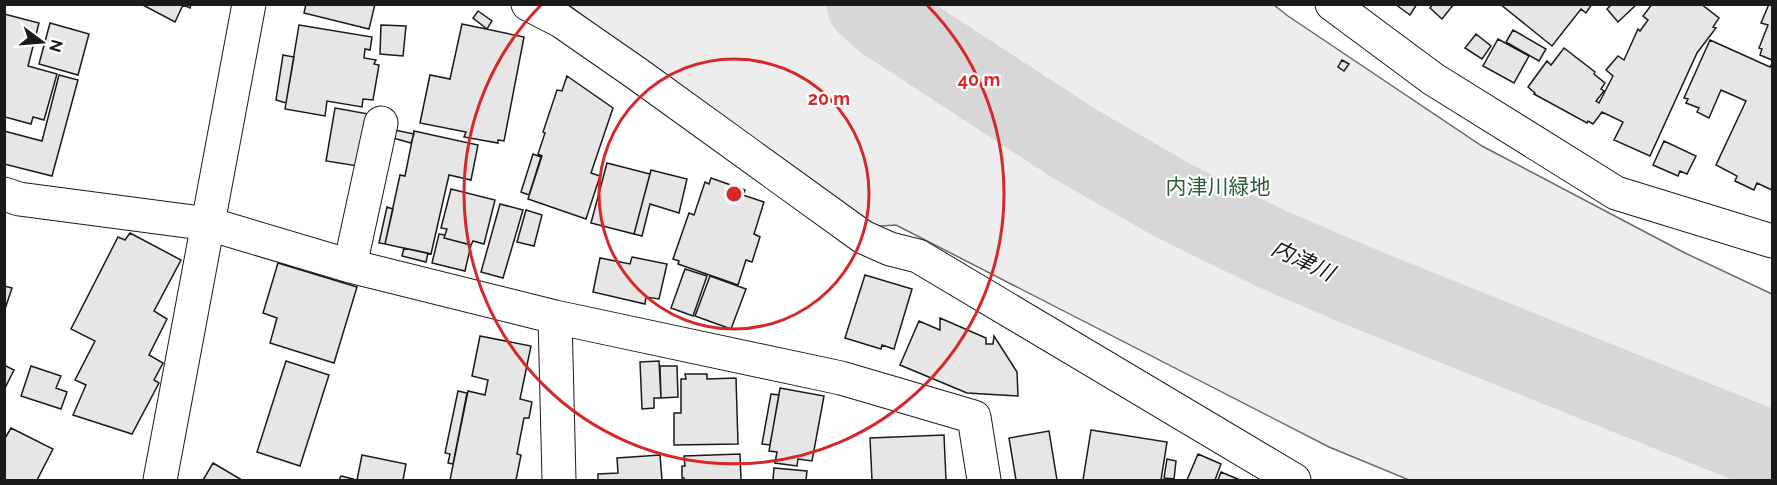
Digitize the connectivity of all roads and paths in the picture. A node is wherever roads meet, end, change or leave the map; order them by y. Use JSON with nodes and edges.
{"nodes":[{"id":1,"x":249,"y":4,"type":"edge"},
{"id":2,"x":528,"y":4,"type":"edge"},
{"id":3,"x":1332,"y":4,"type":"edge"},
{"id":4,"x":381,"y":123,"type":"dead end"},
{"id":5,"x":4,"y":194,"type":"edge"},
{"id":6,"x":1773,"y":221,"type":"edge"},
{"id":7,"x":208,"y":224,"type":"junction"},
{"id":8,"x":1733,"y":229,"type":"junction"},
{"id":9,"x":1773,"y":241,"type":"edge"},
{"id":10,"x":350,"y":266,"type":"junction"},
{"id":11,"x":555,"y":317,"type":"junction"},
{"id":12,"x":160,"y":480,"type":"edge"},
{"id":13,"x":559,"y":480,"type":"edge"},
{"id":14,"x":984,"y":480,"type":"edge"},
{"id":15,"x":1294,"y":480,"type":"edge"}],
"edges":[{"from":1,"to":7,"type":"street"},
{"from":2,"to":15,"type":"street"},
{"from":3,"to":8,"type":"street"},
{"from":4,"to":10,"type":"street"},
{"from":5,"to":7,"type":"street"},
{"from":6,"to":8,"type":"street"},
{"from":7,"to":10,"type":"street"},
{"from":7,"to":12,"type":"street"},
{"from":8,"to":9,"type":"street"},
{"from":10,"to":11,"type":"street"},
{"from":11,"to":13,"type":"street"},
{"from":11,"to":14,"type":"street"}]}
